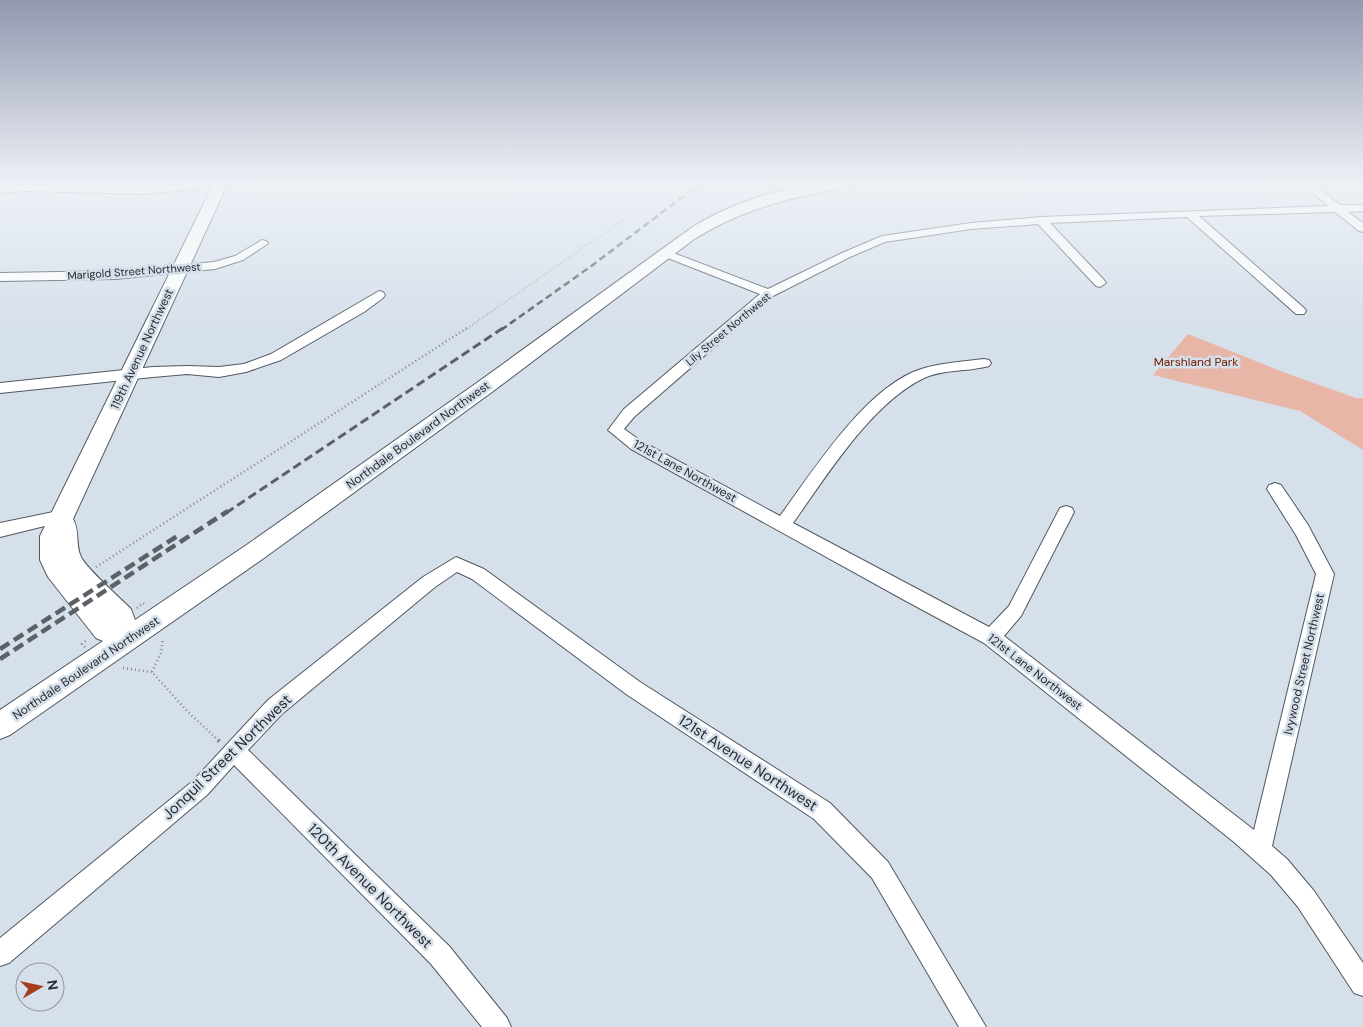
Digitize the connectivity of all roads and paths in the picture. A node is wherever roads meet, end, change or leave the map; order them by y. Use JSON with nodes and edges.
{"nodes":[{"id":1,"x":198,"y":231,"type":"edge"},
{"id":2,"x":608,"y":231,"type":"edge"},
{"id":3,"x":697,"y":231,"type":"edge"},
{"id":4,"x":937,"y":231,"type":"edge"},
{"id":5,"x":1051,"y":231,"type":"edge"},
{"id":6,"x":1209,"y":231,"type":"edge"},
{"id":7,"x":262,"y":243,"type":"dead end"},
{"id":8,"x":664,"y":253,"type":"junction"},
{"id":9,"x":180,"y":269,"type":"junction"},
{"id":10,"x":0,"y":277,"type":"edge"},
{"id":11,"x":1100,"y":283,"type":"dead end"},
{"id":12,"x":769,"y":294,"type":"junction"},
{"id":13,"x":379,"y":295,"type":"dead end"},
{"id":14,"x":1300,"y":311,"type":"dead end"},
{"id":15,"x":984,"y":363,"type":"dead end"},
{"id":16,"x":131,"y":374,"type":"junction"},
{"id":17,"x":0,"y":388,"type":"edge"},
{"id":18,"x":615,"y":430,"type":"joint"},
{"id":19,"x":1275,"y":489,"type":"dead end"},
{"id":20,"x":1066,"y":512,"type":"dead end"},
{"id":21,"x":63,"y":516,"type":"junction"},
{"id":22,"x":782,"y":524,"type":"junction"},
{"id":23,"x":0,"y":530,"type":"edge"},
{"id":24,"x":456,"y":564,"type":"joint"},
{"id":25,"x":82,"y":576,"type":"junction"},
{"id":26,"x":991,"y":637,"type":"junction"},
{"id":27,"x":126,"y":639,"type":"junction"},
{"id":28,"x":163,"y":639,"type":"dead end"},
{"id":29,"x":123,"y":668,"type":"dead end"},
{"id":30,"x":152,"y":672,"type":"junction"},
{"id":31,"x":0,"y":726,"type":"edge"},
{"id":32,"x":234,"y":751,"type":"junction"},
{"id":33,"x":1260,"y":850,"type":"junction"},
{"id":34,"x":0,"y":954,"type":"edge"},
{"id":35,"x":1363,"y":984,"type":"edge"},
{"id":36,"x":498,"y":1027,"type":"edge"},
{"id":37,"x":973,"y":1027,"type":"edge"}],
"edges":[{"from":1,"to":9,"type":"street","name":"119th Avenue Northwest"},
{"from":2,"to":25,"type":"path"},
{"from":3,"to":8,"type":"street","name":"Northdale Boulevard Northwest"},
{"from":4,"to":12,"type":"street","name":"Lily Street Northwest"},
{"from":5,"to":11,"type":"street"},
{"from":6,"to":14,"type":"street"},
{"from":7,"to":9,"type":"street","name":"Marigold Street Northwest"},
{"from":8,"to":12,"type":"street"},
{"from":8,"to":27,"type":"street","name":"Northdale Boulevard Northwest"},
{"from":9,"to":10,"type":"street","name":"Marigold Street Northwest"},
{"from":9,"to":16,"type":"street","name":"119th Avenue Northwest"},
{"from":12,"to":18,"type":"street","name":"Lily Street Northwest"},
{"from":13,"to":16,"type":"street"},
{"from":15,"to":22,"type":"street"},
{"from":16,"to":17,"type":"street"},
{"from":16,"to":21,"type":"street","name":"119th Avenue Northwest"},
{"from":18,"to":22,"type":"street","name":"121st Lane Northwest"},
{"from":19,"to":33,"type":"street","name":"Ivywood Street Northwest"},
{"from":20,"to":26,"type":"street"},
{"from":21,"to":23,"type":"street"},
{"from":21,"to":25,"type":"street"},
{"from":21,"to":27,"type":"street","name":"119th Avenue Northwest"},
{"from":22,"to":26,"type":"street","name":"121st Lane Northwest"},
{"from":24,"to":32,"type":"street","name":"Jonquil Street Northwest"},
{"from":24,"to":37,"type":"street","name":"121st Avenue Northwest"},
{"from":25,"to":27,"type":"street"},
{"from":26,"to":33,"type":"street","name":"121st Lane Northwest"},
{"from":27,"to":31,"type":"street","name":"Northdale Boulevard Northwest"},
{"from":28,"to":30,"type":"path"},
{"from":29,"to":30,"type":"path"},
{"from":30,"to":32,"type":"path"},
{"from":32,"to":34,"type":"street","name":"Jonquil Street Northwest"},
{"from":32,"to":36,"type":"street","name":"120th Avenue Northwest"},
{"from":33,"to":35,"type":"street","name":"121st Lane Northwest"}]}
